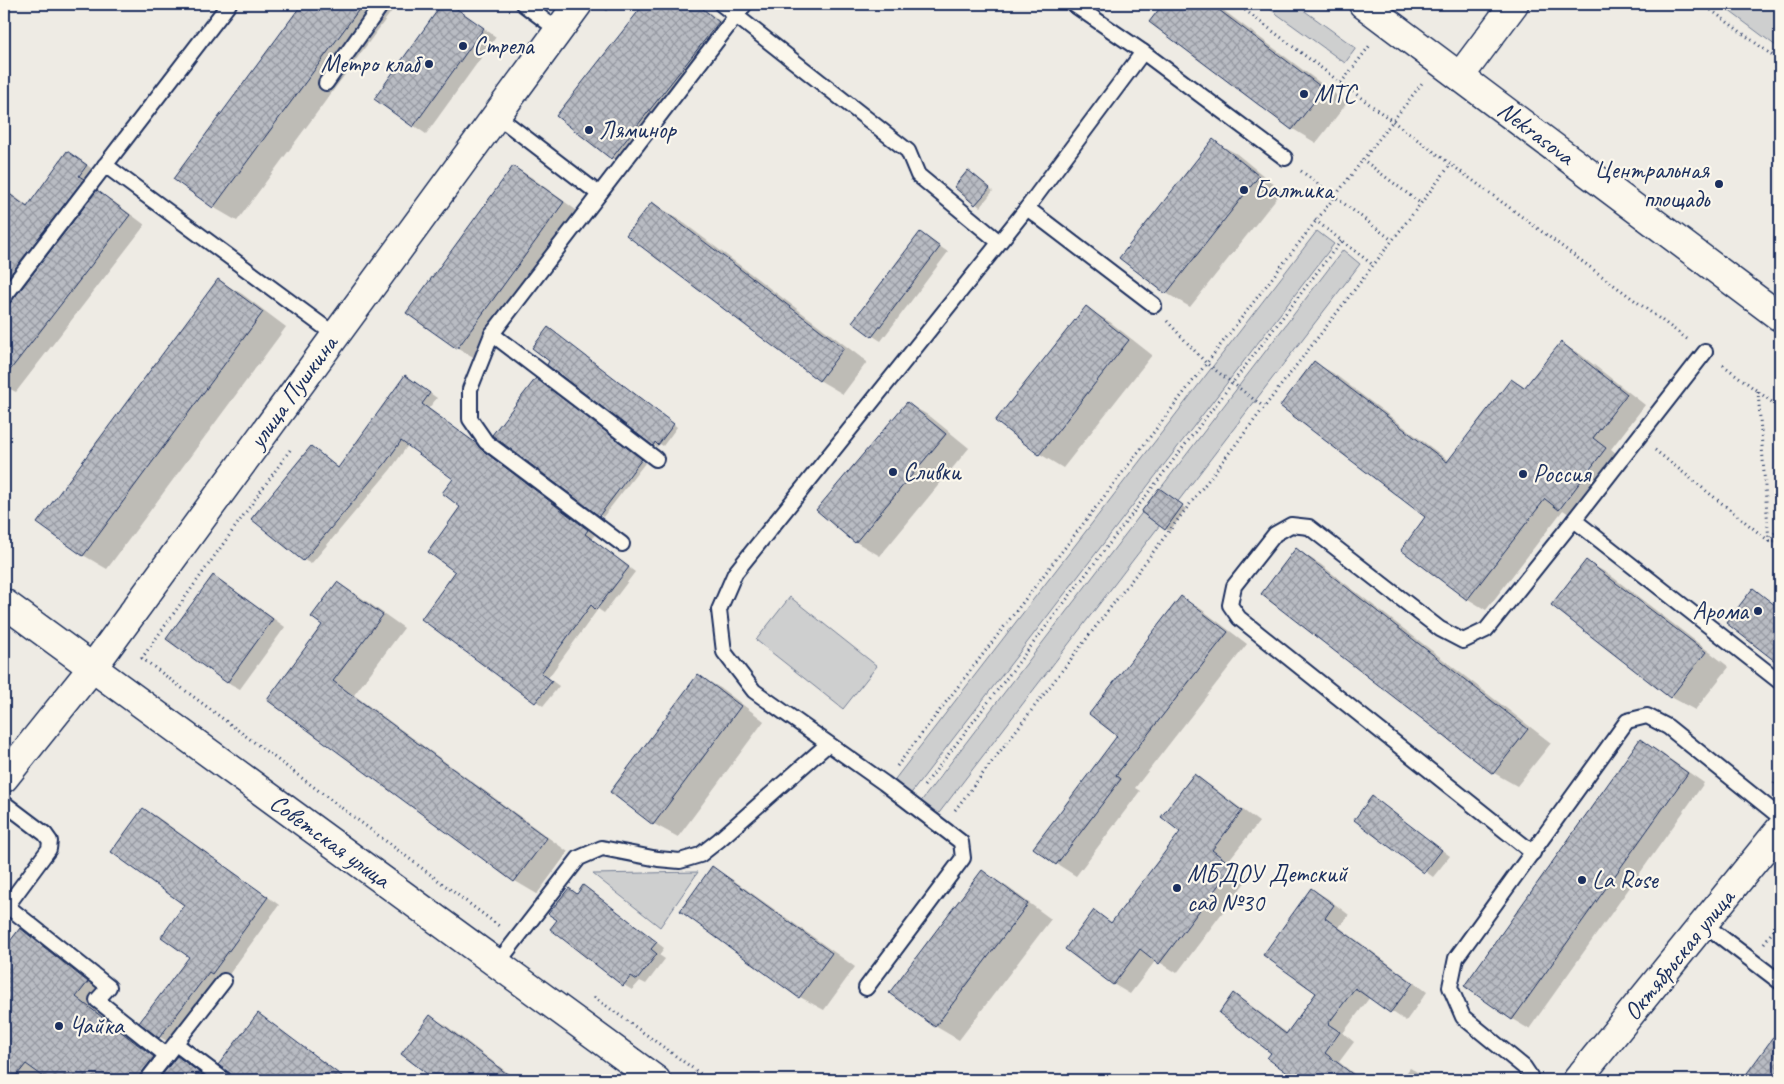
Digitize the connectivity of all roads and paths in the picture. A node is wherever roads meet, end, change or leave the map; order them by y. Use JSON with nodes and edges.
{"nodes":[{"id":1,"x":228,"y":4,"type":"edge"},
{"id":2,"x":382,"y":4,"type":"edge"},
{"id":3,"x":523,"y":4,"type":"edge"},
{"id":4,"x":578,"y":4,"type":"edge"},
{"id":5,"x":610,"y":4,"type":"edge"},
{"id":6,"x":721,"y":4,"type":"edge"},
{"id":7,"x":745,"y":4,"type":"edge"},
{"id":8,"x":1073,"y":4,"type":"edge"},
{"id":9,"x":1236,"y":4,"type":"edge"},
{"id":10,"x":1363,"y":4,"type":"edge"},
{"id":11,"x":1514,"y":4,"type":"edge"},
{"id":12,"x":1703,"y":4,"type":"edge"},
{"id":13,"x":605,"y":12,"type":"dead end"},
{"id":14,"x":736,"y":16,"type":"junction"},
{"id":15,"x":559,"y":31,"type":"junction"},
{"id":16,"x":1143,"y":52,"type":"junction"},
{"id":17,"x":1780,"y":61,"type":"edge"},
{"id":18,"x":1450,"y":68,"type":"junction"},
{"id":19,"x":326,"y":83,"type":"dead end"},
{"id":20,"x":496,"y":116,"type":"junction"},
{"id":21,"x":1392,"y":120,"type":"junction"},
{"id":22,"x":1285,"y":158,"type":"joint"},
{"id":23,"x":1362,"y":159,"type":"junction"},
{"id":24,"x":1451,"y":164,"type":"junction"},
{"id":25,"x":106,"y":165,"type":"junction"},
{"id":26,"x":599,"y":194,"type":"junction"},
{"id":27,"x":1334,"y":196,"type":"junction"},
{"id":28,"x":1420,"y":203,"type":"junction"},
{"id":29,"x":1027,"y":208,"type":"junction"},
{"id":30,"x":1315,"y":220,"type":"junction"},
{"id":31,"x":1392,"y":240,"type":"junction"},
{"id":32,"x":1342,"y":241,"type":"junction"},
{"id":33,"x":1000,"y":242,"type":"junction"},
{"id":34,"x":1373,"y":265,"type":"junction"},
{"id":35,"x":4,"y":297,"type":"edge"},
{"id":36,"x":1154,"y":305,"type":"joint"},
{"id":37,"x":1780,"y":317,"type":"edge"},
{"id":38,"x":492,"y":334,"type":"junction"},
{"id":39,"x":335,"y":335,"type":"junction"},
{"id":40,"x":1705,"y":352,"type":"junction"},
{"id":41,"x":1206,"y":363,"type":"junction"},
{"id":42,"x":1232,"y":383,"type":"junction"},
{"id":43,"x":1758,"y":391,"type":"junction"},
{"id":44,"x":1264,"y":407,"type":"junction"},
{"id":45,"x":1780,"y":408,"type":"edge"},
{"id":46,"x":1639,"y":437,"type":"junction"},
{"id":47,"x":292,"y":447,"type":"dead end"},
{"id":48,"x":656,"y":459,"type":"dead end"},
{"id":49,"x":1574,"y":520,"type":"junction"},
{"id":50,"x":1780,"y":526,"type":"edge"},
{"id":51,"x":1780,"y":541,"type":"edge"},
{"id":52,"x":1769,"y":542,"type":"junction"},
{"id":53,"x":622,"y":544,"type":"dead end"},
{"id":54,"x":4,"y":602,"type":"edge"},
{"id":55,"x":93,"y":667,"type":"junction"},
{"id":56,"x":1780,"y":682,"type":"edge"},
{"id":57,"x":828,"y":744,"type":"junction"},
{"id":58,"x":4,"y":778,"type":"edge"},
{"id":59,"x":884,"y":783,"type":"junction"},
{"id":60,"x":4,"y":803,"type":"edge"},
{"id":61,"x":910,"y":803,"type":"junction"},
{"id":62,"x":1780,"y":817,"type":"edge"},
{"id":63,"x":942,"y":827,"type":"junction"},
{"id":64,"x":1780,"y":829,"type":"edge"},
{"id":65,"x":1533,"y":853,"type":"junction"},
{"id":66,"x":5,"y":908,"type":"edge"},
{"id":67,"x":1704,"y":924,"type":"junction"},
{"id":68,"x":516,"y":939,"type":"junction"},
{"id":69,"x":497,"y":964,"type":"junction"},
{"id":70,"x":224,"y":982,"type":"dead end"},
{"id":71,"x":1780,"y":982,"type":"edge"},
{"id":72,"x":866,"y":988,"type":"dead end"},
{"id":73,"x":588,"y":992,"type":"dead end"},
{"id":74,"x":176,"y":1044,"type":"junction"},
{"id":75,"x":166,"y":1055,"type":"junction"},
{"id":76,"x":147,"y":1080,"type":"edge"},
{"id":77,"x":224,"y":1080,"type":"edge"},
{"id":78,"x":656,"y":1080,"type":"edge"},
{"id":79,"x":709,"y":1080,"type":"edge"},
{"id":80,"x":1530,"y":1080,"type":"edge"},
{"id":81,"x":1577,"y":1080,"type":"edge"}],
"edges":[{"from":1,"to":25,"type":"lane"},
{"from":2,"to":19,"type":"lane"},
{"from":3,"to":15,"type":"lane"},
{"from":4,"to":15,"type":"main road","name":"улица Пушкина"},
{"from":5,"to":13,"type":"path"},
{"from":6,"to":14,"type":"lane"},
{"from":7,"to":14,"type":"lane"},
{"from":8,"to":16,"type":"lane"},
{"from":9,"to":21,"type":"path"},
{"from":10,"to":18,"type":"main road","name":"Nekrasova"},
{"from":11,"to":18,"type":"main road"},
{"from":12,"to":17,"type":"path"},
{"from":14,"to":26,"type":"lane"},
{"from":14,"to":33,"type":"lane"},
{"from":15,"to":20,"type":"main road","name":"улица Пушкина"},
{"from":16,"to":22,"type":"lane"},
{"from":16,"to":29,"type":"lane"},
{"from":18,"to":21,"type":"path"},
{"from":18,"to":37,"type":"main road","name":"Nekrasova"},
{"from":20,"to":26,"type":"lane"},
{"from":20,"to":39,"type":"main road","name":"улица Пушкина"},
{"from":21,"to":23,"type":"path"},
{"from":21,"to":24,"type":"path"},
{"from":22,"to":27,"type":"path"},
{"from":23,"to":27,"type":"path"},
{"from":23,"to":28,"type":"path"},
{"from":24,"to":28,"type":"path"},
{"from":24,"to":40,"type":"path"},
{"from":25,"to":35,"type":"lane"},
{"from":25,"to":39,"type":"lane"},
{"from":26,"to":38,"type":"lane"},
{"from":27,"to":30,"type":"path"},
{"from":27,"to":31,"type":"path"},
{"from":28,"to":31,"type":"path"},
{"from":29,"to":33,"type":"lane"},
{"from":29,"to":36,"type":"lane"},
{"from":30,"to":32,"type":"path"},
{"from":30,"to":41,"type":"path"},
{"from":31,"to":34,"type":"path"},
{"from":32,"to":34,"type":"path"},
{"from":32,"to":42,"type":"path"},
{"from":33,"to":57,"type":"lane"},
{"from":34,"to":44,"type":"path"},
{"from":36,"to":41,"type":"path"},
{"from":38,"to":48,"type":"lane"},
{"from":38,"to":53,"type":"lane"},
{"from":39,"to":55,"type":"main road","name":"улица Пушкина"},
{"from":40,"to":43,"type":"path"},
{"from":40,"to":46,"type":"lane"},
{"from":41,"to":42,"type":"path"},
{"from":41,"to":59,"type":"path"},
{"from":42,"to":44,"type":"path"},
{"from":42,"to":61,"type":"path"},
{"from":43,"to":45,"type":"path"},
{"from":43,"to":52,"type":"path"},
{"from":44,"to":63,"type":"path"},
{"from":46,"to":49,"type":"lane"},
{"from":46,"to":52,"type":"path"},
{"from":47,"to":68,"type":"path"},
{"from":49,"to":56,"type":"lane"},
{"from":49,"to":65,"type":"lane"},
{"from":50,"to":52,"type":"path"},
{"from":51,"to":52,"type":"path"},
{"from":54,"to":55,"type":"main road","name":"Советская улица"},
{"from":55,"to":58,"type":"main road","name":"улица Пушкина"},
{"from":55,"to":69,"type":"main road","name":"Советская улица"},
{"from":57,"to":59,"type":"lane"},
{"from":57,"to":68,"type":"lane"},
{"from":59,"to":61,"type":"lane"},
{"from":60,"to":66,"type":"lane"},
{"from":61,"to":63,"type":"lane"},
{"from":62,"to":65,"type":"lane"},
{"from":63,"to":72,"type":"lane"},
{"from":64,"to":67,"type":"main road","name":"Октябрьская улица"},
{"from":65,"to":80,"type":"lane"},
{"from":66,"to":75,"type":"lane"},
{"from":67,"to":71,"type":"lane"},
{"from":67,"to":81,"type":"main road","name":"Октябрьская улица"},
{"from":68,"to":69,"type":"lane"},
{"from":69,"to":78,"type":"main road","name":"Советская улица"},
{"from":70,"to":74,"type":"lane"},
{"from":73,"to":79,"type":"path"},
{"from":74,"to":75,"type":"lane"},
{"from":74,"to":77,"type":"lane"},
{"from":75,"to":76,"type":"lane"}]}
